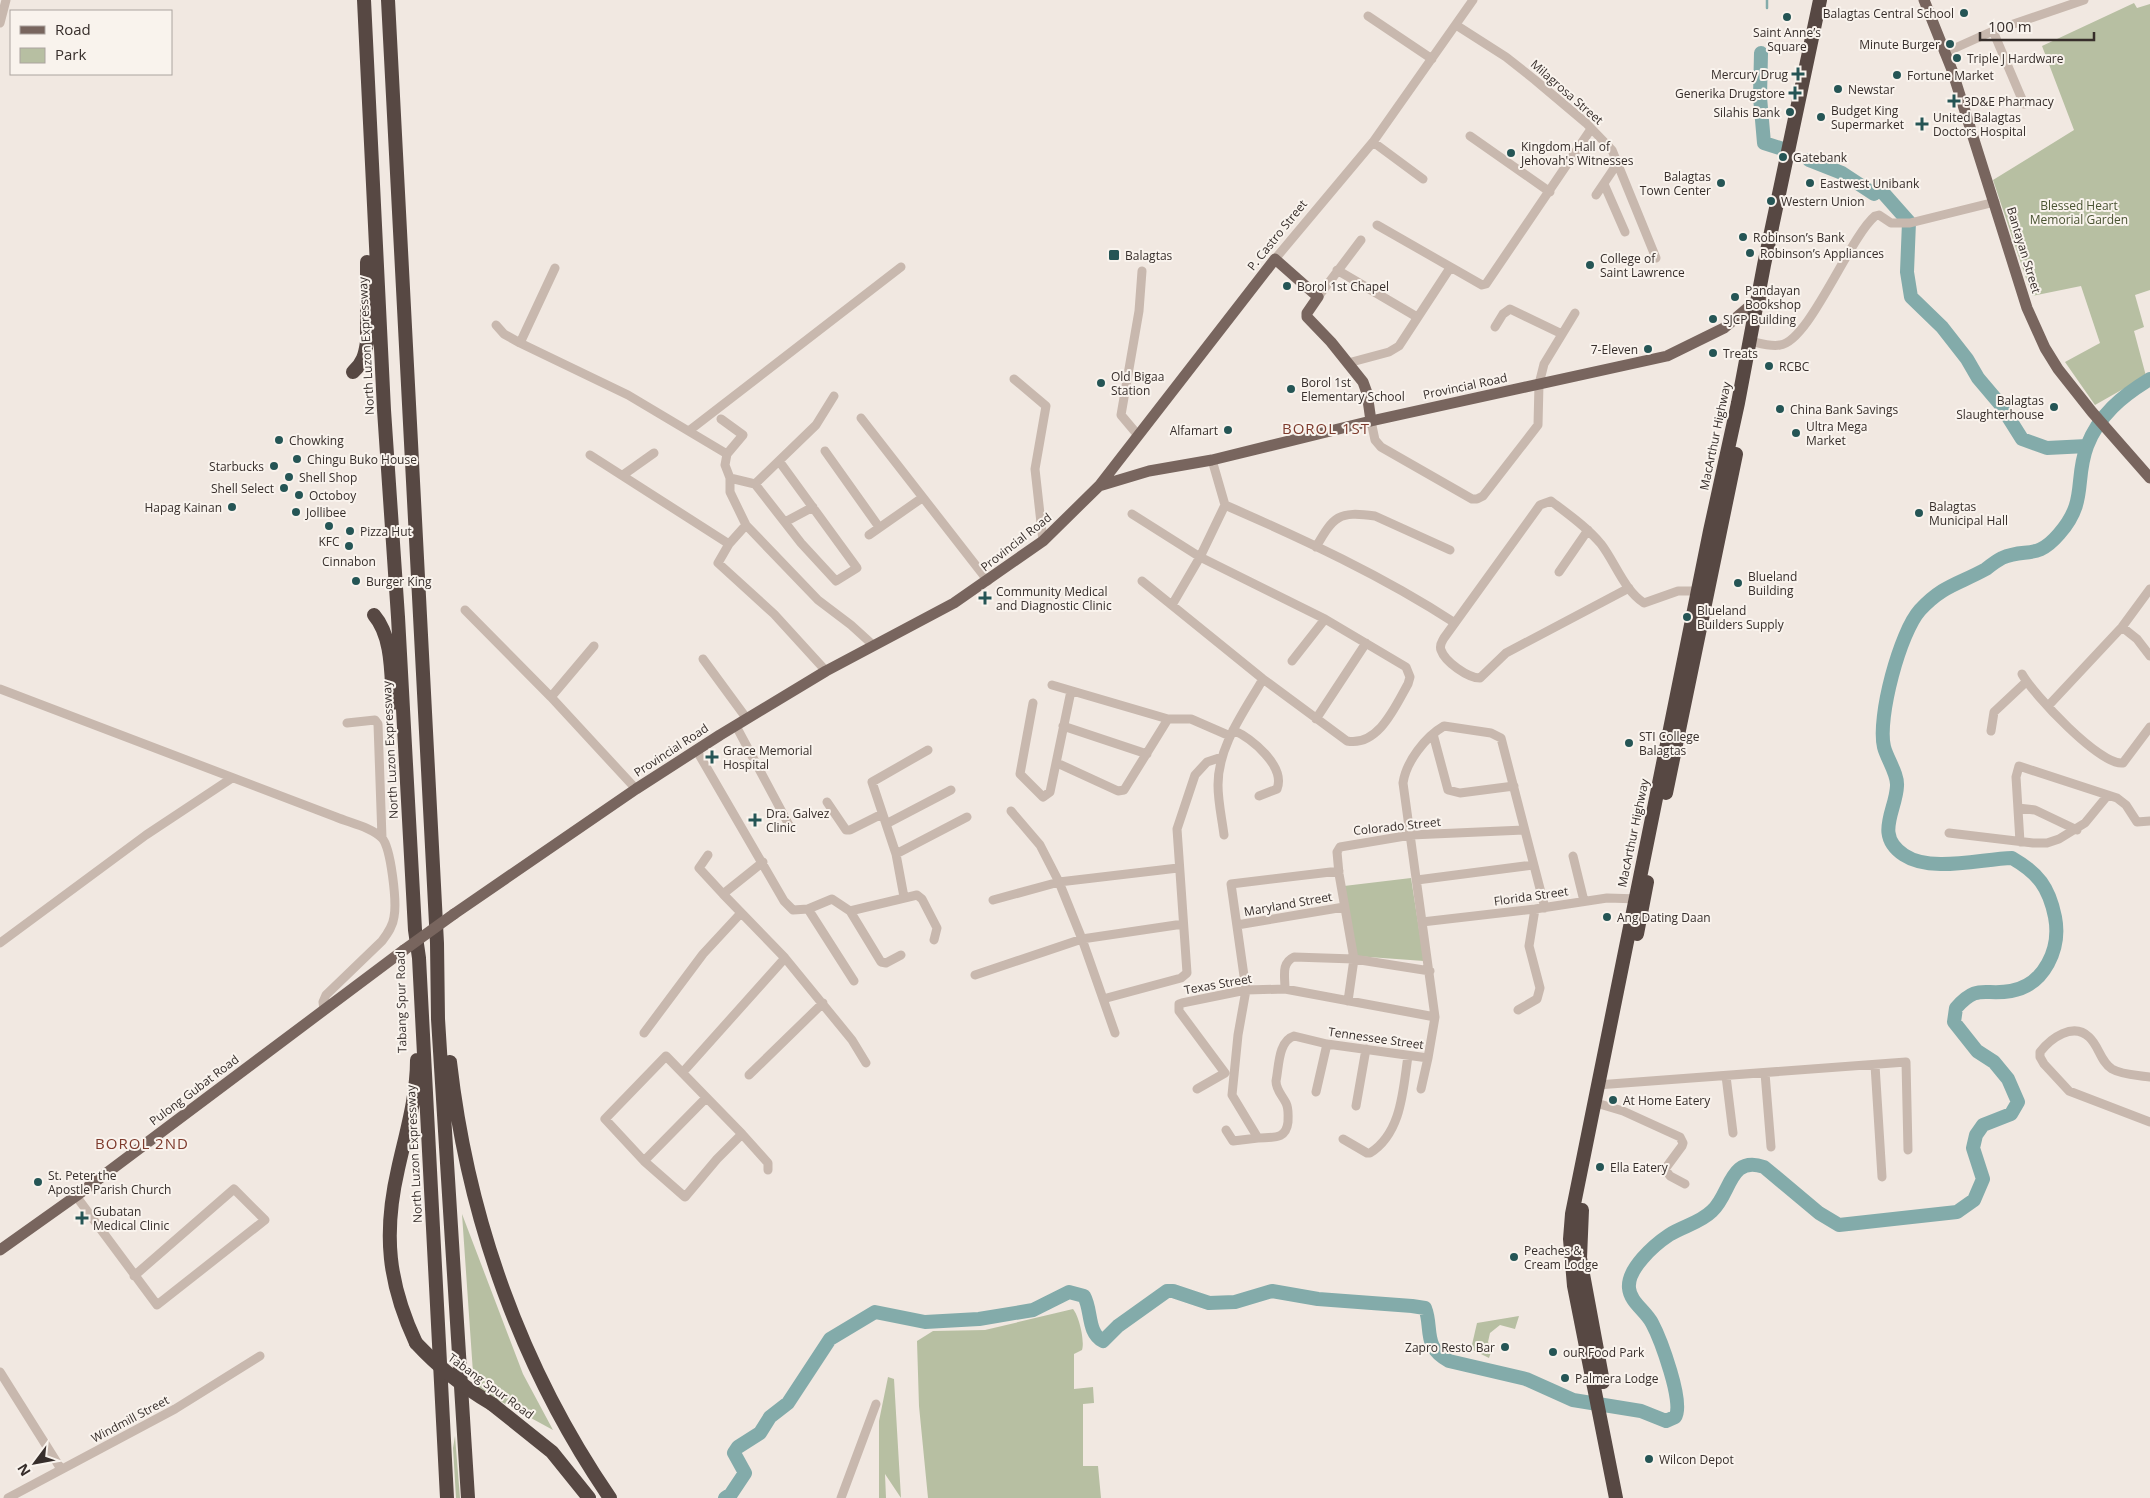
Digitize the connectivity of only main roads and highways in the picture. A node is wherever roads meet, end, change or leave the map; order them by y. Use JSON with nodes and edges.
{"nodes":[{"id":1,"x":364,"y":0,"type":"edge"},
{"id":2,"x":388,"y":0,"type":"edge"},
{"id":3,"x":1820,"y":0,"type":"edge"},
{"id":4,"x":1829,"y":0,"type":"edge"},
{"id":5,"x":1924,"y":0,"type":"edge"},
{"id":6,"x":370,"y":117,"type":"junction"},
{"id":7,"x":1792,"y":150,"type":"junction"},
{"id":8,"x":1761,"y":299,"type":"junction"},
{"id":9,"x":353,"y":372,"type":"dead end"},
{"id":10,"x":1371,"y":421,"type":"junction"},
{"id":11,"x":2150,"y":478,"type":"edge"},
{"id":12,"x":1099,"y":486,"type":"junction"},
{"id":13,"x":374,"y":615,"type":"dead end"},
{"id":14,"x":411,"y":867,"type":"junction"},
{"id":15,"x":415,"y":930,"type":"junction"},
{"id":16,"x":437,"y":942,"type":"junction"},
{"id":17,"x":404,"y":950,"type":"joint"},
{"id":18,"x":0,"y":1250,"type":"edge"},
{"id":19,"x":463,"y":1420,"type":"junction"},
{"id":20,"x":1607,"y":1428,"type":"junction"},
{"id":21,"x":445,"y":1498,"type":"edge"},
{"id":22,"x":468,"y":1498,"type":"edge"},
{"id":23,"x":473,"y":1498,"type":"edge"},
{"id":24,"x":589,"y":1498,"type":"edge"},
{"id":25,"x":610,"y":1498,"type":"edge"},
{"id":26,"x":1616,"y":1498,"type":"edge"},
{"id":27,"x":1624,"y":1498,"type":"edge"}],
"edges":[{"from":1,"to":6,"type":"highway","name":"North Luzon Expressway"},
{"from":2,"to":16,"type":"highway"},
{"from":3,"to":7,"type":"highway","name":"MacArthur Highway"},
{"from":4,"to":7,"type":"highway","name":"MacArthur Highway"},
{"from":5,"to":11,"type":"main road","name":"Bantayan Street"},
{"from":6,"to":9,"type":"highway"},
{"from":6,"to":14,"type":"highway","name":"North Luzon Expressway"},
{"from":7,"to":8,"type":"highway","name":"MacArthur Highway"},
{"from":8,"to":10,"type":"main road","name":"Provincial Road"},
{"from":8,"to":20,"type":"highway","name":"MacArthur Highway"},
{"from":10,"to":12,"type":"main road","name":"Provincial Road"},
{"from":10,"to":12,"type":"main road","name":"P. Castro Street"},
{"from":12,"to":17,"type":"main road","name":"Provincial Road","bridge":true},
{"from":13,"to":14,"type":"highway"},
{"from":14,"to":15,"type":"highway","name":"North Luzon Expressway"},
{"from":15,"to":21,"type":"highway","name":"North Luzon Expressway"},
{"from":15,"to":24,"type":"highway","name":"Tabang Spur Road","bridge":true},
{"from":16,"to":19,"type":"highway"},
{"from":16,"to":25,"type":"highway","name":"Tabang Spur Road"},
{"from":17,"to":18,"type":"main road","name":"Pulong Gubat Road"},
{"from":19,"to":22,"type":"highway"},
{"from":19,"to":23,"type":"highway"},
{"from":20,"to":26,"type":"highway","name":"MacArthur Highway"},
{"from":20,"to":27,"type":"highway","name":"MacArthur Highway"}]}
